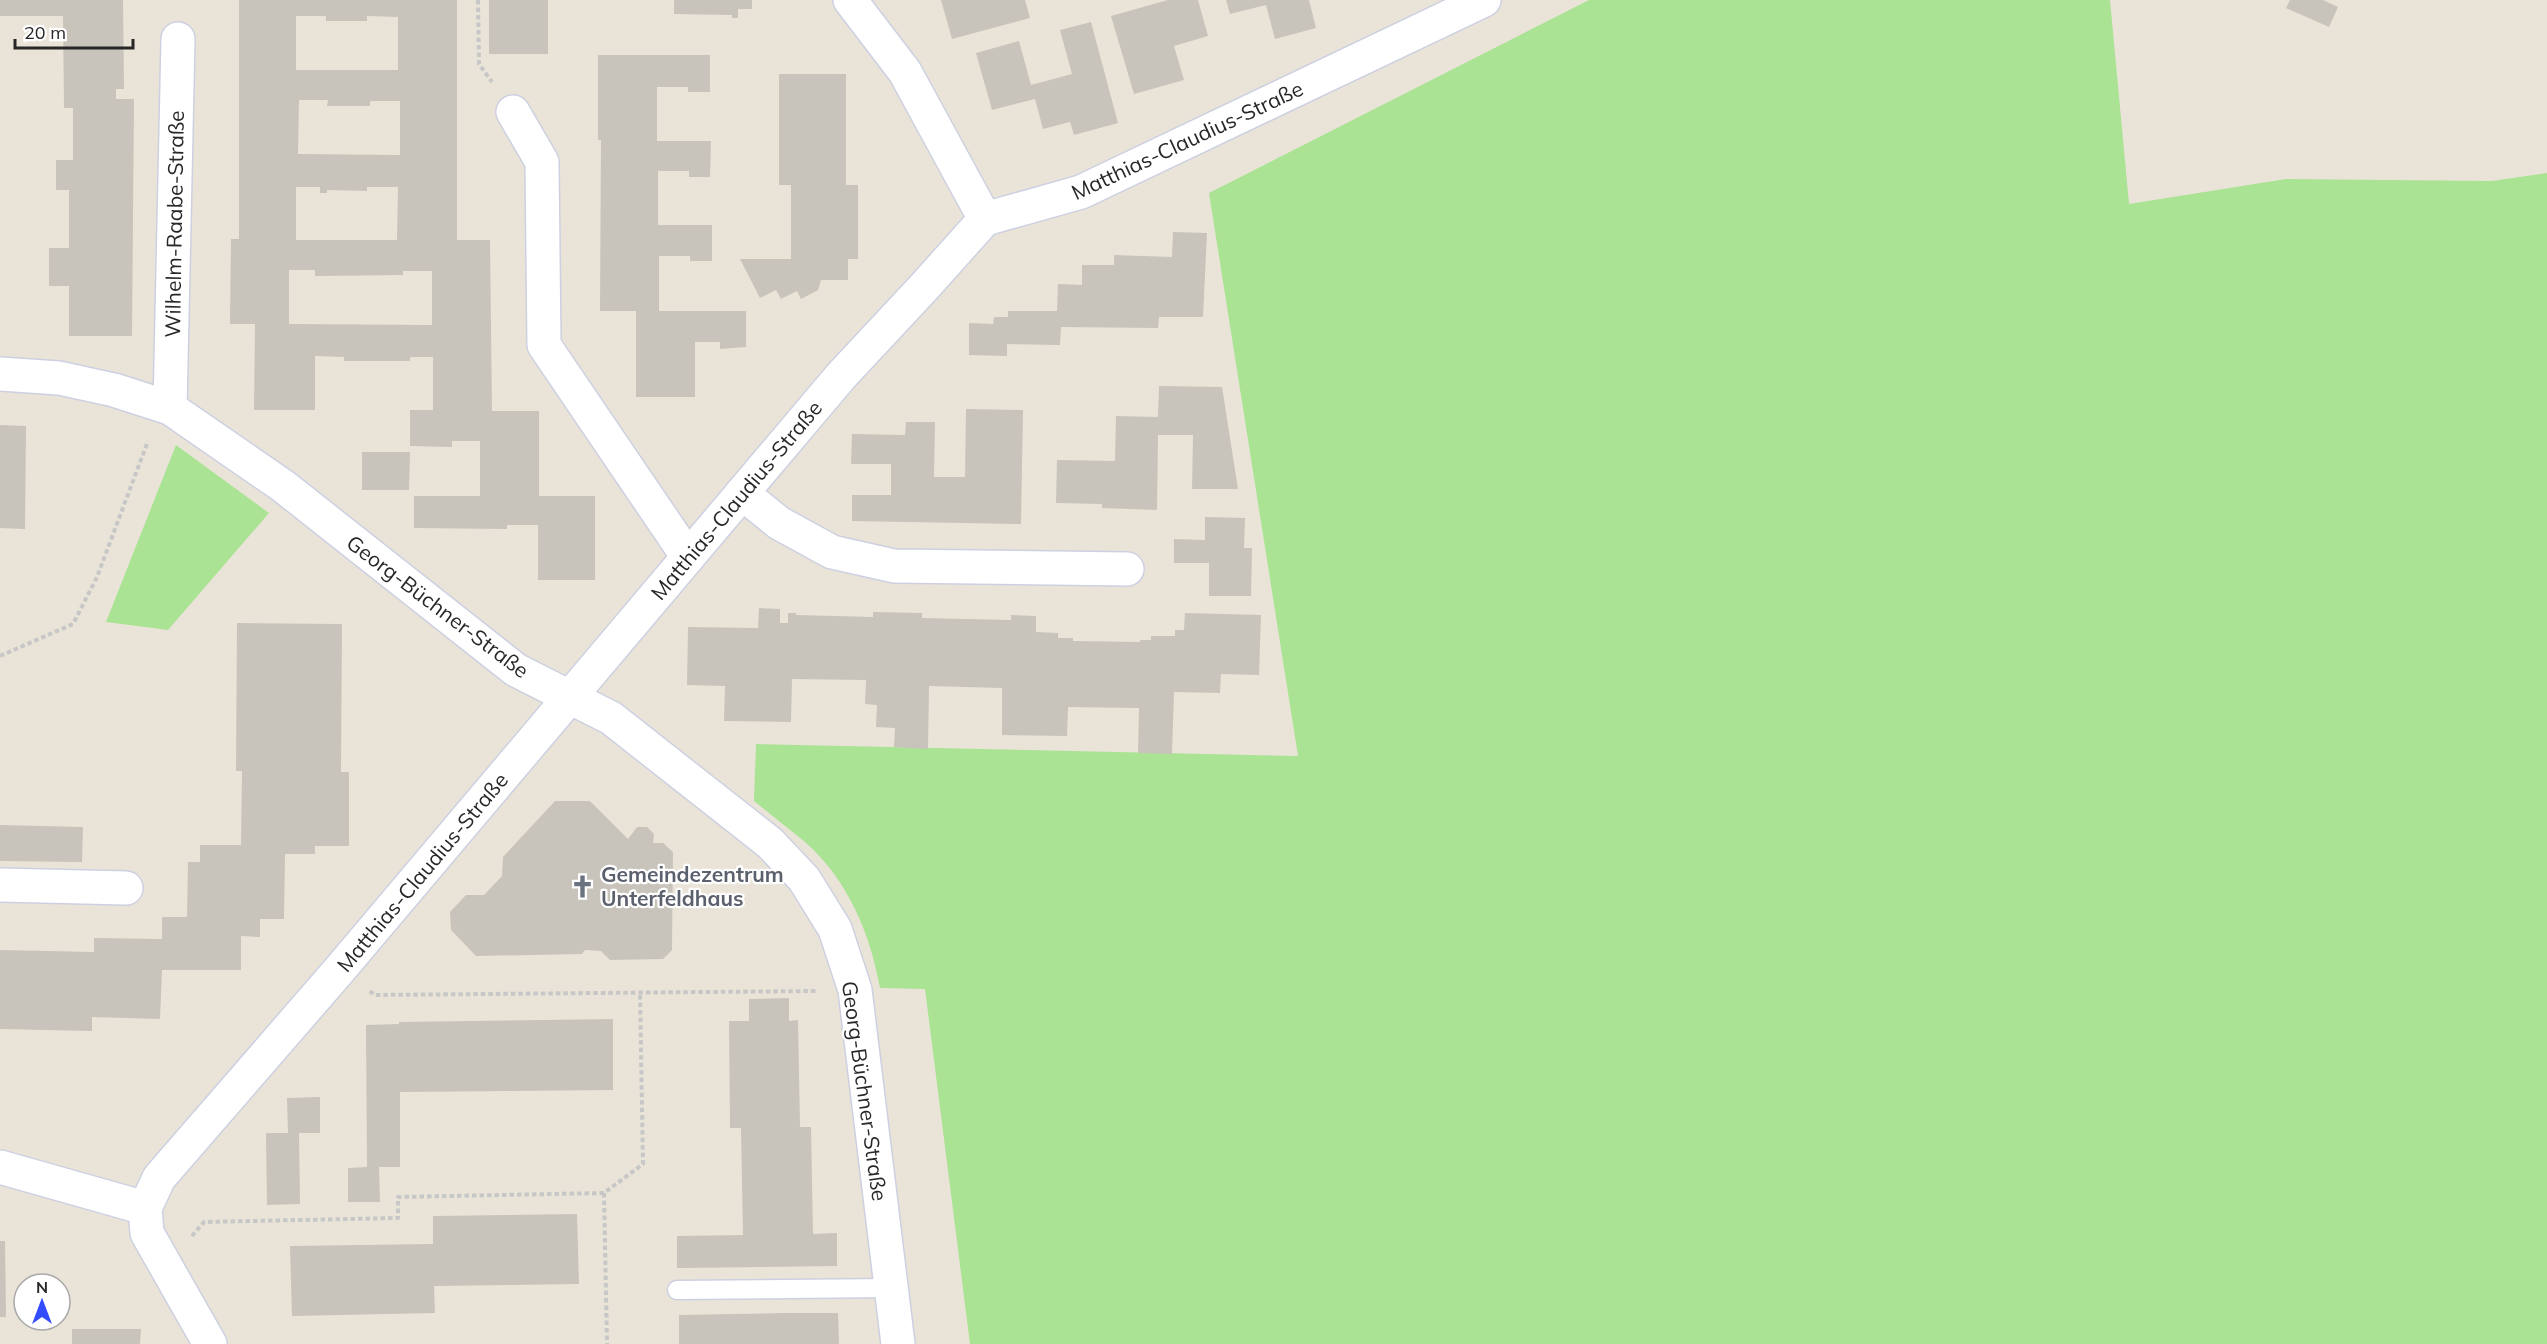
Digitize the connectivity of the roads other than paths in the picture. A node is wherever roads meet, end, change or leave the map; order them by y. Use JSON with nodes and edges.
{"nodes":[{"id":1,"x":850,"y":0,"type":"edge"},
{"id":2,"x":1484,"y":0,"type":"edge"},
{"id":3,"x":178,"y":39,"type":"dead end"},
{"id":4,"x":513,"y":112,"type":"road end"},
{"id":5,"x":985,"y":219,"type":"junction"},
{"id":6,"x":0,"y":374,"type":"edge"},
{"id":7,"x":170,"y":408,"type":"junction"},
{"id":8,"x":742,"y":493,"type":"junction"},
{"id":9,"x":688,"y":557,"type":"junction"},
{"id":10,"x":1126,"y":569,"type":"dead end"},
{"id":11,"x":570,"y":698,"type":"junction"},
{"id":12,"x":0,"y":885,"type":"edge"},
{"id":13,"x":126,"y":888,"type":"dead end"},
{"id":14,"x":0,"y":1167,"type":"edge"},
{"id":15,"x":146,"y":1208,"type":"junction"},
{"id":16,"x":891,"y":1288,"type":"junction"},
{"id":17,"x":677,"y":1290,"type":"dead end"},
{"id":18,"x":210,"y":1344,"type":"edge"},
{"id":19,"x":898,"y":1344,"type":"edge"}],
"edges":[{"from":1,"to":5,"type":"street"},
{"from":2,"to":5,"type":"street","name":"Matthias-Claudius-Straße"},
{"from":3,"to":7,"type":"street","name":"Wilhelm-Raabe-Straße"},
{"from":4,"to":9,"type":"street"},
{"from":5,"to":8,"type":"street","name":"Matthias-Claudius-Straße"},
{"from":6,"to":7,"type":"street","name":"Georg-Büchner-Straße"},
{"from":7,"to":11,"type":"street","name":"Georg-Büchner-Straße"},
{"from":8,"to":9,"type":"street","name":"Matthias-Claudius-Straße"},
{"from":8,"to":10,"type":"street"},
{"from":9,"to":11,"type":"street","name":"Matthias-Claudius-Straße"},
{"from":11,"to":15,"type":"street","name":"Matthias-Claudius-Straße"},
{"from":11,"to":16,"type":"street","name":"Georg-Büchner-Straße"},
{"from":12,"to":13,"type":"street"},
{"from":14,"to":15,"type":"street"},
{"from":15,"to":18,"type":"street"},
{"from":16,"to":17,"type":"lane"},
{"from":16,"to":19,"type":"street","name":"Georg-Büchner-Straße"}]}
